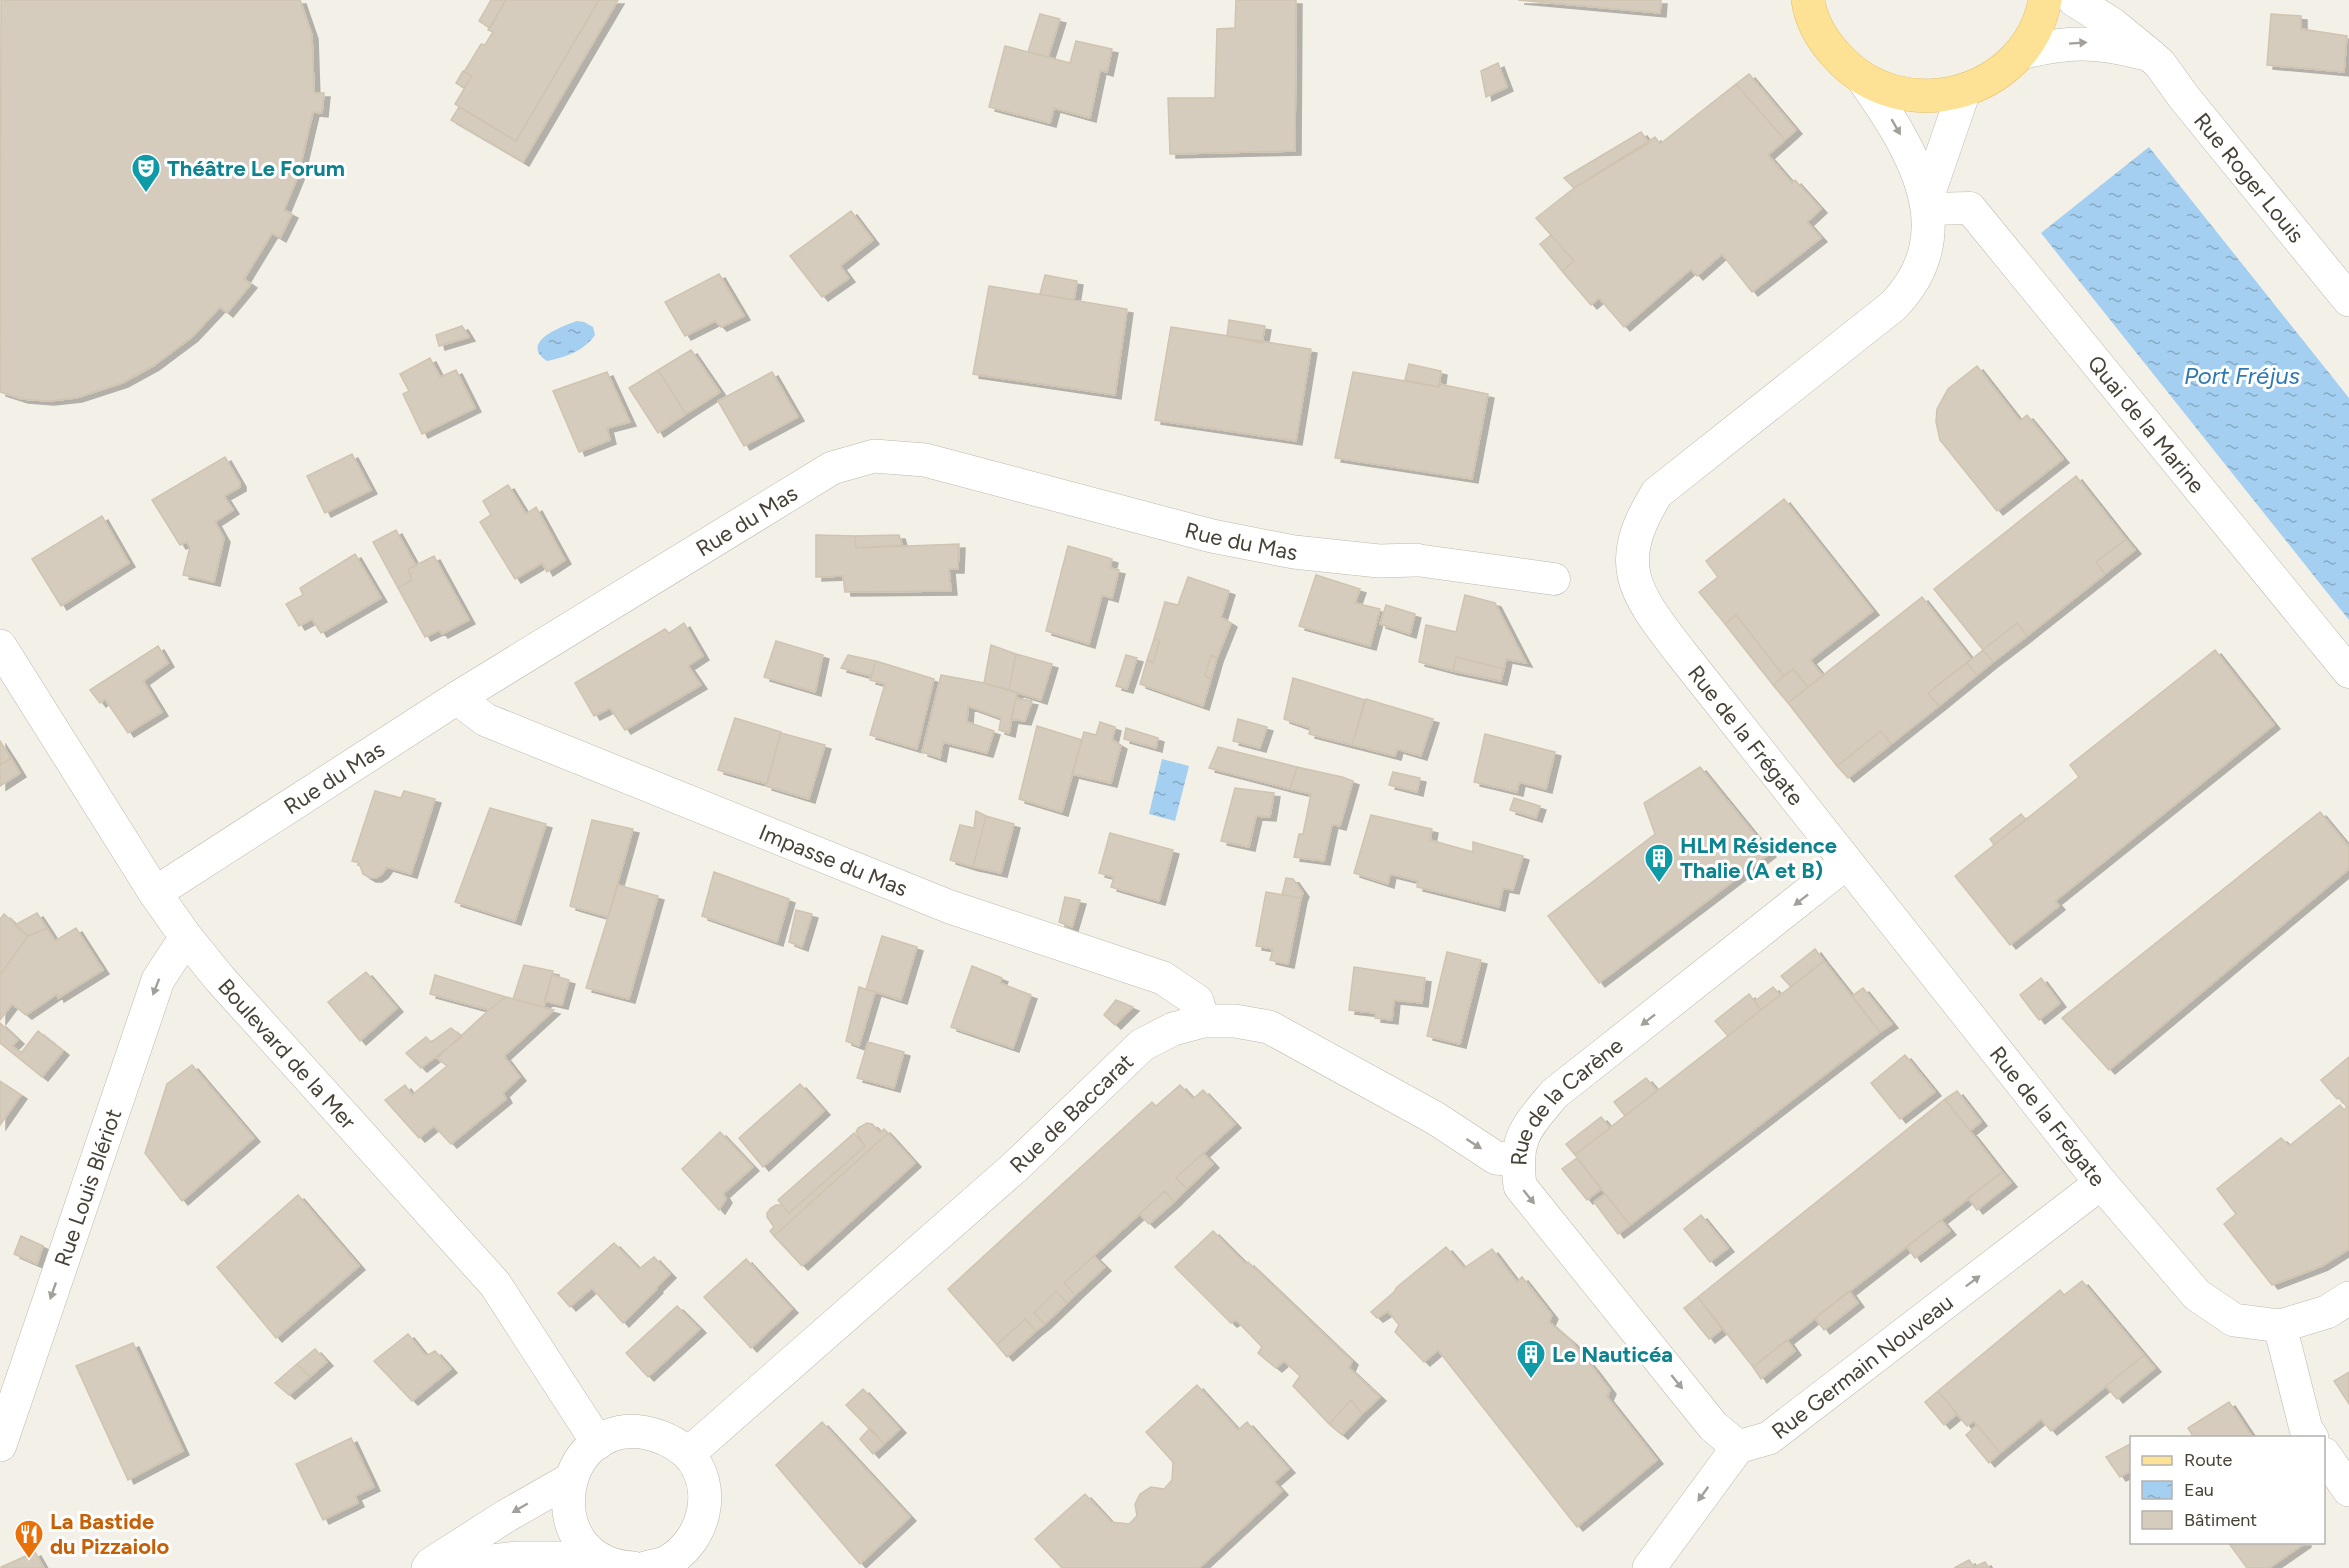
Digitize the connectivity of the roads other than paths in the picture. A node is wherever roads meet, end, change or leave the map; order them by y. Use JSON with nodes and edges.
{"nodes":[{"id":1,"x":1808,"y":0,"type":"edge"},
{"id":2,"x":2045,"y":0,"type":"edge"},
{"id":3,"x":2074,"y":0,"type":"edge"},
{"id":4,"x":2021,"y":53,"type":"junction"},
{"id":5,"x":2150,"y":55,"type":"junction"},
{"id":6,"x":1863,"y":79,"type":"junction"},
{"id":7,"x":1964,"y":91,"type":"junction"},
{"id":8,"x":1928,"y":204,"type":"junction"},
{"id":9,"x":2349,"y":300,"type":"edge"},
{"id":10,"x":1416,"y":560,"type":"joint"},
{"id":11,"x":1554,"y":579,"type":"dead end"},
{"id":12,"x":0,"y":645,"type":"edge"},
{"id":13,"x":2349,"y":672,"type":"edge"},
{"id":14,"x":457,"y":698,"type":"junction"},
{"id":15,"x":1846,"y":863,"type":"junction"},
{"id":16,"x":155,"y":893,"type":"junction"},
{"id":17,"x":186,"y":937,"type":"junction"},
{"id":18,"x":1203,"y":1021,"type":"junction"},
{"id":19,"x":1517,"y":1160,"type":"junction"},
{"id":20,"x":2101,"y":1183,"type":"junction"},
{"id":21,"x":2349,"y":1298,"type":"edge"},
{"id":22,"x":2280,"y":1326,"type":"junction"},
{"id":23,"x":2311,"y":1436,"type":"edge"},
{"id":24,"x":598,"y":1443,"type":"junction"},
{"id":25,"x":0,"y":1445,"type":"edge"},
{"id":26,"x":1738,"y":1447,"type":"junction"},
{"id":27,"x":688,"y":1454,"type":"junction"},
{"id":28,"x":2325,"y":1455,"type":"edge"},
{"id":29,"x":571,"y":1479,"type":"junction"},
{"id":30,"x":2349,"y":1490,"type":"edge"},
{"id":31,"x":598,"y":1558,"type":"junction"},
{"id":32,"x":693,"y":1558,"type":"edge"},
{"id":33,"x":427,"y":1568,"type":"edge"},
{"id":34,"x":633,"y":1568,"type":"edge"},
{"id":35,"x":645,"y":1568,"type":"edge"},
{"id":36,"x":1649,"y":1568,"type":"edge"}],
"edges":[{"from":1,"to":6,"type":"main road"},
{"from":2,"to":4,"type":"main road"},
{"from":3,"to":5,"type":"street","name":"Rue Roger Louis"},
{"from":4,"to":5,"type":"street","one_way":true},
{"from":4,"to":7,"type":"main road"},
{"from":5,"to":9,"type":"street","name":"Rue Roger Louis"},
{"from":6,"to":7,"type":"main road"},
{"from":6,"to":8,"type":"street","name":"Rue de la Frégate","one_way":true},
{"from":7,"to":8,"type":"street","name":"Rue de la Frégate"},
{"from":8,"to":13,"type":"street","name":"Quai de la Marine"},
{"from":8,"to":15,"type":"street","name":"Rue de la Frégate"},
{"from":10,"to":11,"type":"street"},
{"from":10,"to":14,"type":"street","name":"Rue du Mas"},
{"from":12,"to":16,"type":"street","name":"Boulevard de la Mer"},
{"from":14,"to":16,"type":"street","name":"Rue du Mas"},
{"from":14,"to":18,"type":"street","name":"Impasse du Mas"},
{"from":15,"to":19,"type":"street","name":"Rue de la Carène","one_way":true},
{"from":15,"to":20,"type":"street","name":"Rue de la Frégate"},
{"from":16,"to":17,"type":"street","name":"Boulevard de la Mer"},
{"from":17,"to":24,"type":"street","name":"Boulevard de la Mer"},
{"from":17,"to":25,"type":"street","name":"Rue Louis Blériot","one_way":true},
{"from":18,"to":19,"type":"street","name":"Rue de Baccarat","one_way":true},
{"from":18,"to":27,"type":"street","name":"Rue de Baccarat"},
{"from":19,"to":26,"type":"street","name":"Rue de la Carène","one_way":true},
{"from":20,"to":22,"type":"street","name":"Rue de la Frégate"},
{"from":26,"to":20,"type":"street","name":"Rue Germain Nouveau","one_way":true},
{"from":21,"to":22,"type":"street","name":"Rue de la Frégate"},
{"from":22,"to":23,"type":"street"},
{"from":24,"to":27,"type":"street"},
{"from":24,"to":29,"type":"street"},
{"from":26,"to":36,"type":"street","one_way":true},
{"from":27,"to":32,"type":"street"},
{"from":28,"to":30,"type":"street"},
{"from":29,"to":31,"type":"street"},
{"from":29,"to":33,"type":"street","one_way":true},
{"from":31,"to":33,"type":"street"},
{"from":31,"to":34,"type":"street"},
{"from":32,"to":35,"type":"street"}]}
